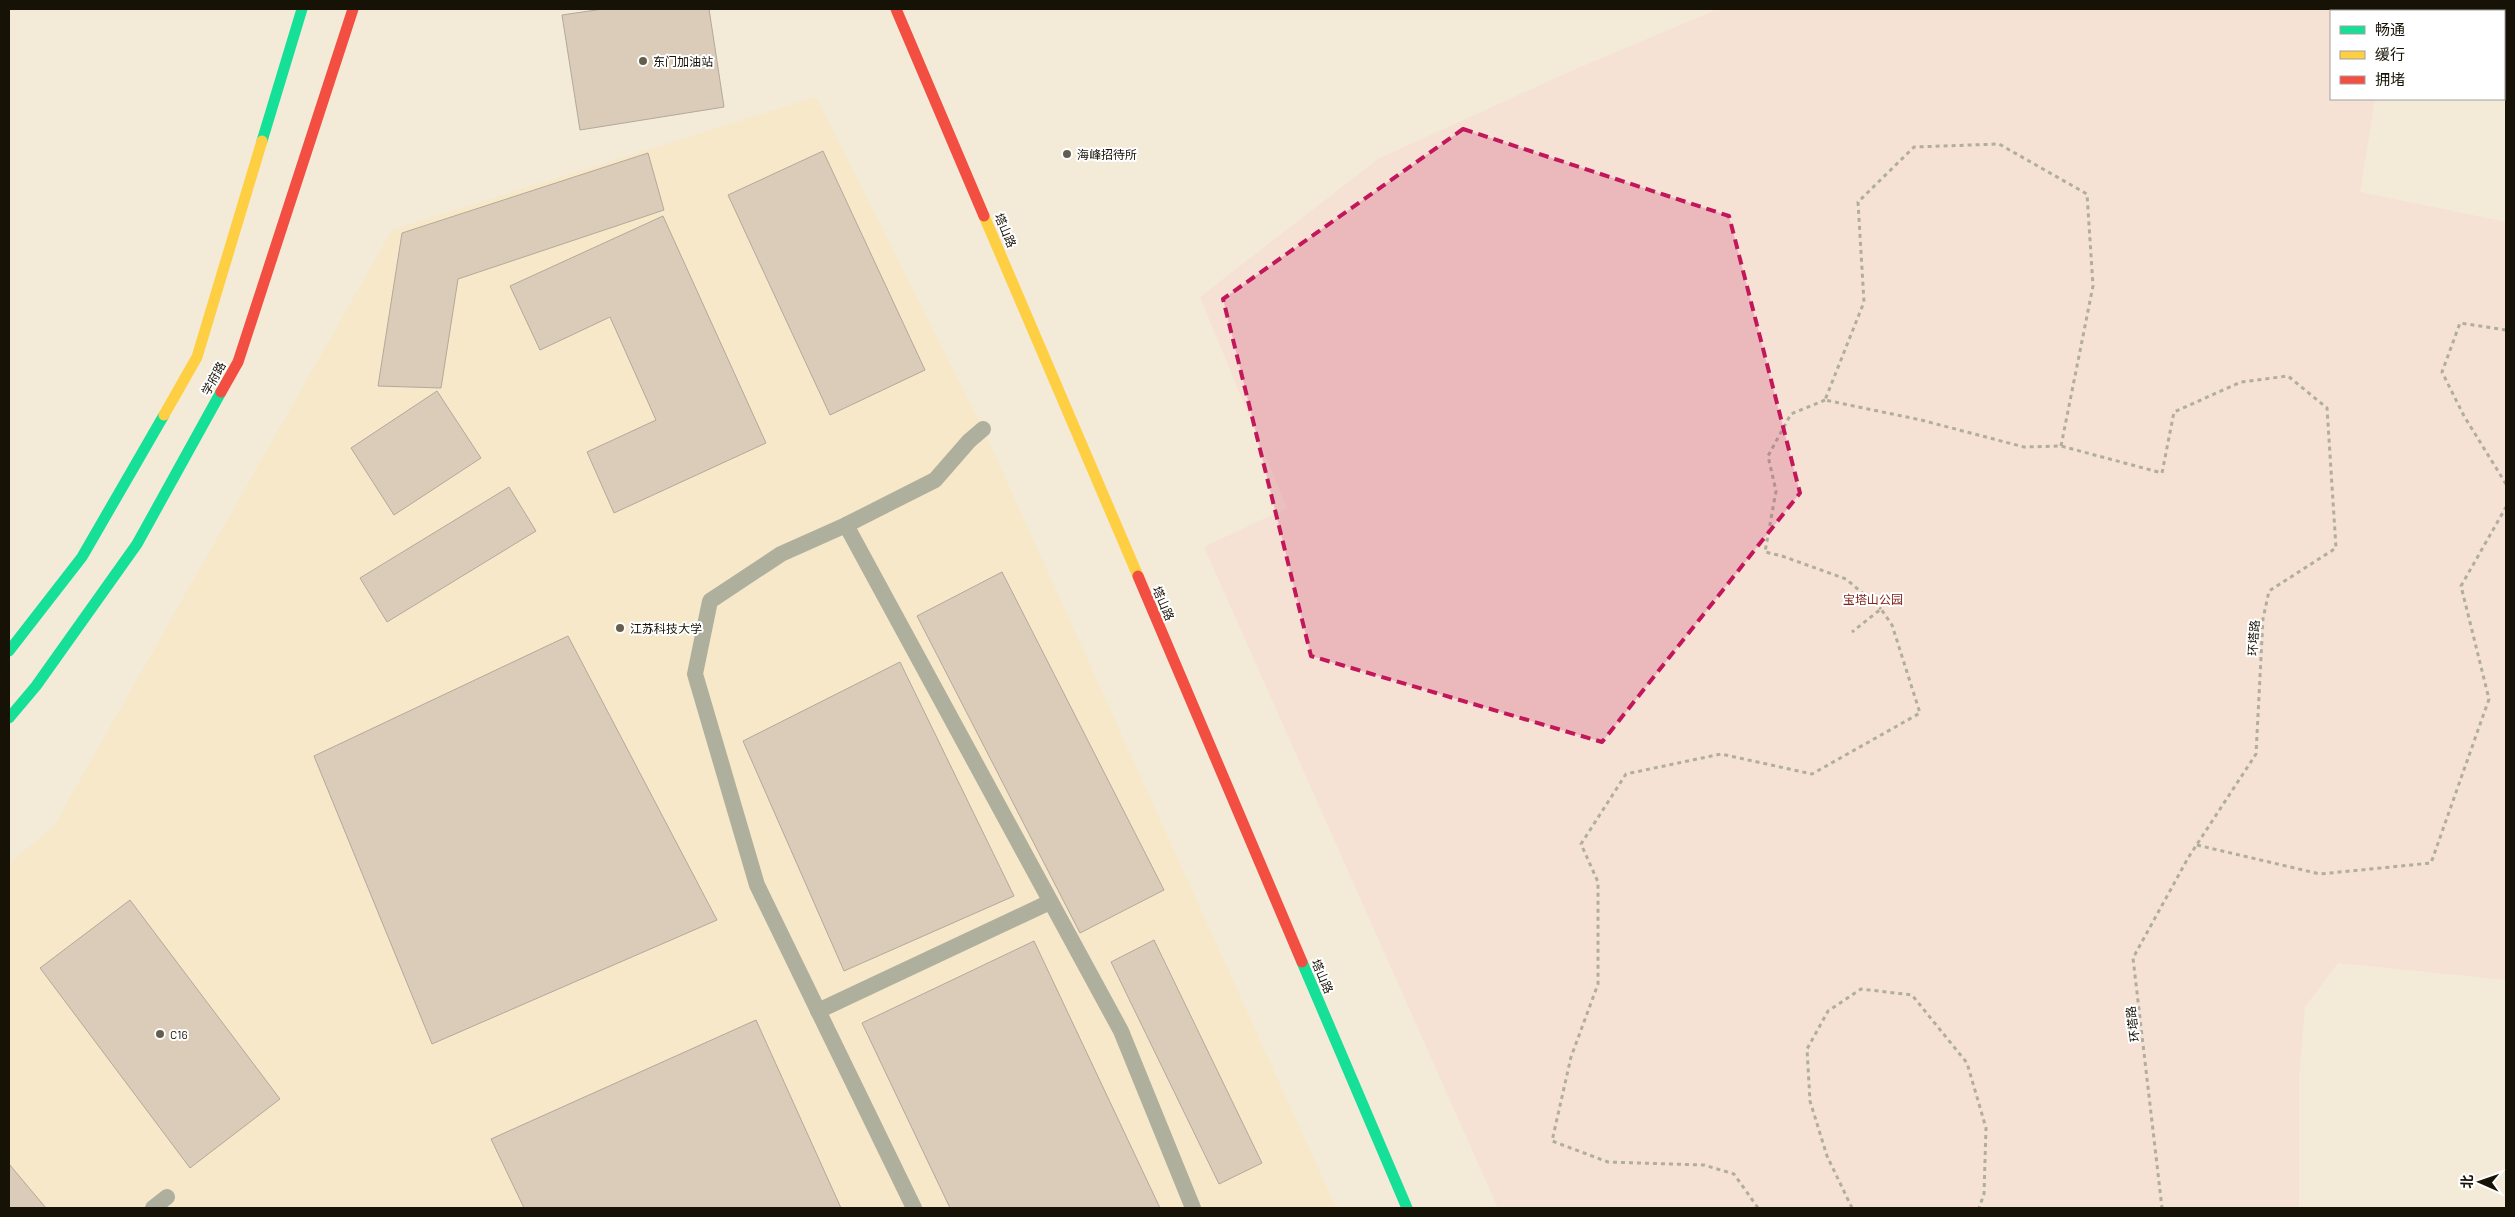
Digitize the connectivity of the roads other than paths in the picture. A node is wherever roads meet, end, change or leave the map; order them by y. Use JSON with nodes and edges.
{"nodes":[{"id":1,"x":302,"y":9,"type":"edge"},
{"id":2,"x":353,"y":9,"type":"edge"},
{"id":3,"x":896,"y":9,"type":"edge"},
{"id":4,"x":983,"y":429,"type":"dead end"},
{"id":5,"x":846,"y":525,"type":"junction"},
{"id":6,"x":9,"y":651,"type":"edge"},
{"id":7,"x":9,"y":718,"type":"edge"},
{"id":8,"x":1050,"y":902,"type":"junction"},
{"id":9,"x":818,"y":1011,"type":"junction"},
{"id":10,"x":167,"y":1197,"type":"dead end"},
{"id":11,"x":153,"y":1208,"type":"edge"},
{"id":12,"x":914,"y":1208,"type":"edge"},
{"id":13,"x":1193,"y":1208,"type":"edge"},
{"id":14,"x":1407,"y":1208,"type":"edge"}],
"edges":[{"from":1,"to":6,"type":"main road","name":"学府路"},
{"from":2,"to":7,"type":"main road","name":"学府路"},
{"from":3,"to":14,"type":"main road","name":"塔山路"},
{"from":4,"to":5,"type":"lane"},
{"from":5,"to":8,"type":"lane"},
{"from":5,"to":9,"type":"lane"},
{"from":8,"to":9,"type":"lane"},
{"from":8,"to":13,"type":"lane"},
{"from":9,"to":12,"type":"lane"},
{"from":10,"to":11,"type":"lane"}]}
